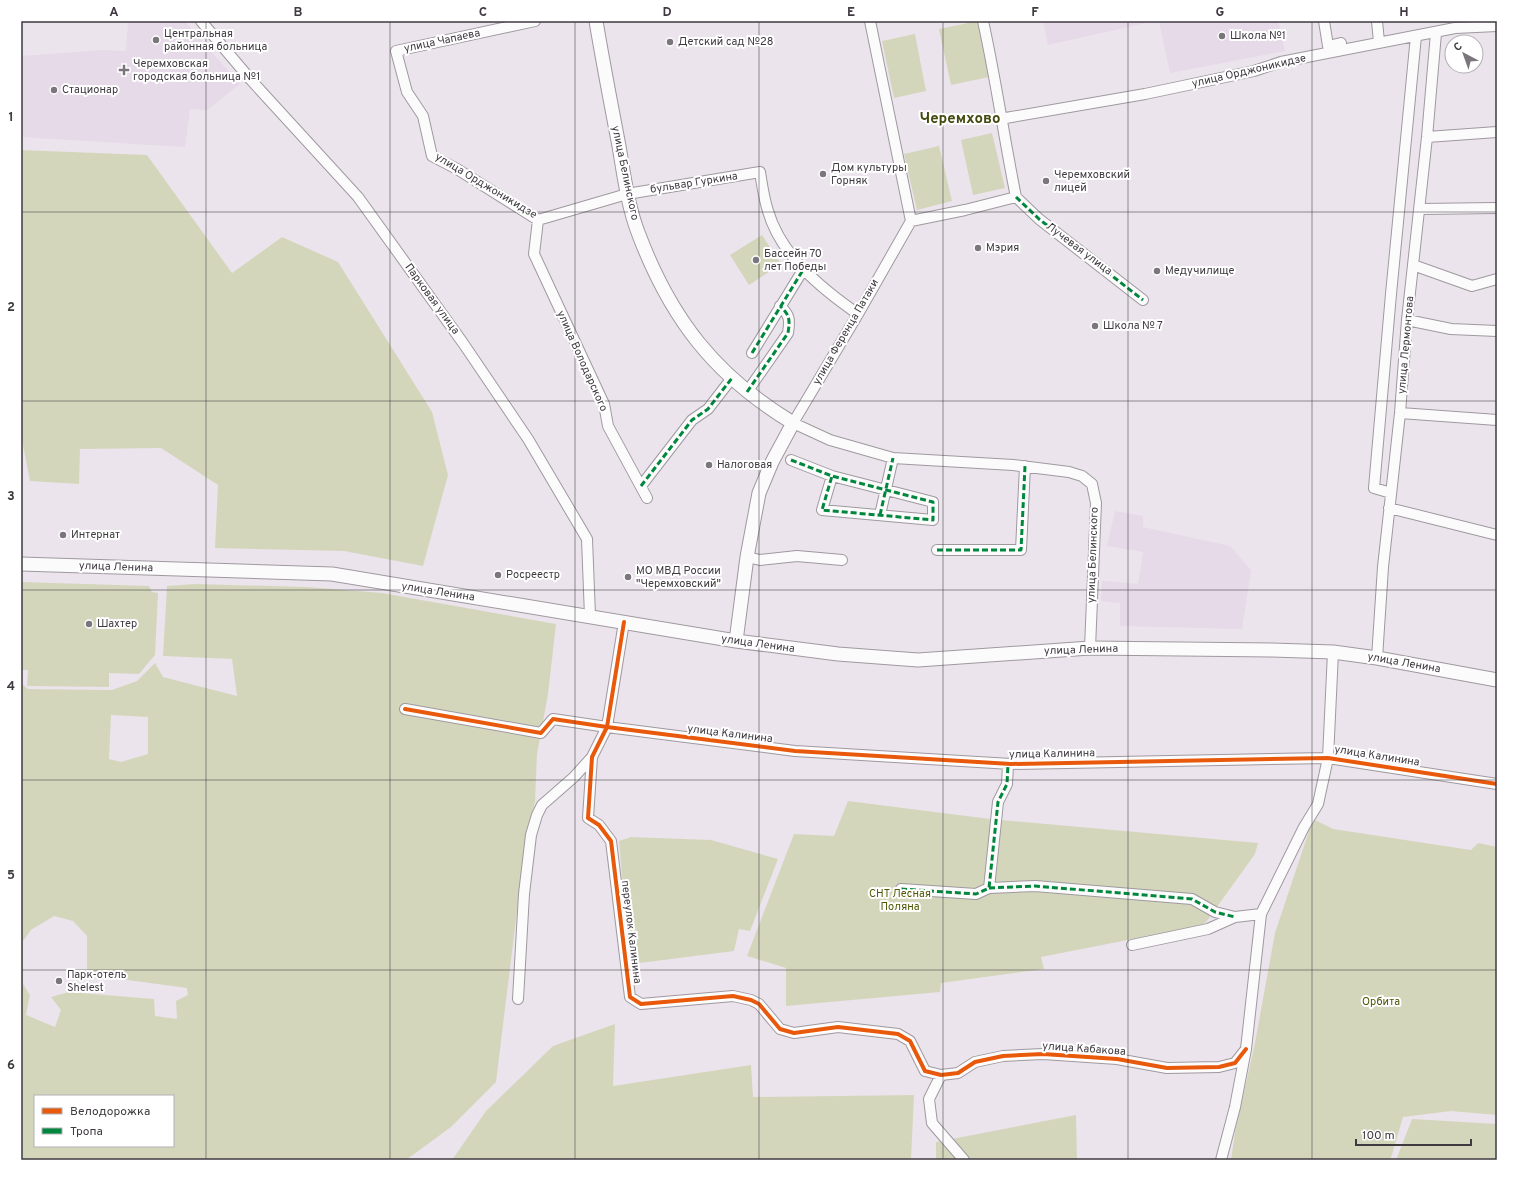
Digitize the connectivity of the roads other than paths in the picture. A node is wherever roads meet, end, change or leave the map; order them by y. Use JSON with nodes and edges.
{"nodes":[{"id":1,"x":201,"y":21,"type":"edge"},
{"id":2,"x":535,"y":21,"type":"edge"},
{"id":3,"x":596,"y":21,"type":"edge"},
{"id":4,"x":870,"y":21,"type":"edge"},
{"id":5,"x":983,"y":21,"type":"edge"},
{"id":6,"x":1324,"y":21,"type":"edge"},
{"id":7,"x":1377,"y":21,"type":"edge"},
{"id":8,"x":1457,"y":24,"type":"edge"},
{"id":9,"x":1497,"y":26,"type":"edge"},
{"id":10,"x":1436,"y":33,"type":"junction"},
{"id":11,"x":1416,"y":36,"type":"junction"},
{"id":12,"x":1379,"y":39,"type":"junction"},
{"id":13,"x":396,"y":52,"type":"joint"},
{"id":14,"x":1000,"y":119,"type":"junction"},
{"id":15,"x":1497,"y":132,"type":"edge"},
{"id":16,"x":1427,"y":138,"type":"junction"},
{"id":17,"x":627,"y":194,"type":"junction"},
{"id":18,"x":1016,"y":197,"type":"junction"},
{"id":19,"x":1497,"y":208,"type":"edge"},
{"id":20,"x":1420,"y":209,"type":"junction"},
{"id":21,"x":538,"y":220,"type":"junction"},
{"id":22,"x":911,"y":221,"type":"junction"},
{"id":23,"x":1413,"y":265,"type":"junction"},
{"id":24,"x":803,"y":270,"type":"junction"},
{"id":25,"x":1497,"y":280,"type":"edge"},
{"id":26,"x":1143,"y":300,"type":"dead end"},
{"id":27,"x":780,"y":306,"type":"junction"},
{"id":28,"x":858,"y":314,"type":"junction"},
{"id":29,"x":1407,"y":320,"type":"junction"},
{"id":30,"x":1497,"y":331,"type":"edge"},
{"id":31,"x":752,"y":353,"type":"dead end"},
{"id":32,"x":732,"y":378,"type":"junction"},
{"id":33,"x":747,"y":392,"type":"junction"},
{"id":34,"x":1400,"y":413,"type":"junction"},
{"id":35,"x":1497,"y":420,"type":"edge"},
{"id":36,"x":793,"y":423,"type":"junction"},
{"id":37,"x":893,"y":458,"type":"junction"},
{"id":38,"x":791,"y":460,"type":"dead end"},
{"id":39,"x":1025,"y":466,"type":"junction"},
{"id":40,"x":832,"y":476,"type":"junction"},
{"id":41,"x":641,"y":486,"type":"junction"},
{"id":42,"x":885,"y":490,"type":"junction"},
{"id":43,"x":1391,"y":493,"type":"junction"},
{"id":44,"x":647,"y":498,"type":"dead end"},
{"id":45,"x":1389,"y":508,"type":"junction"},
{"id":46,"x":880,"y":515,"type":"junction"},
{"id":47,"x":1497,"y":535,"type":"edge"},
{"id":48,"x":937,"y":550,"type":"dead end"},
{"id":49,"x":747,"y":557,"type":"junction"},
{"id":50,"x":842,"y":560,"type":"dead end"},
{"id":51,"x":21,"y":564,"type":"edge"},
{"id":52,"x":590,"y":616,"type":"junction"},
{"id":53,"x":624,"y":622,"type":"junction"},
{"id":54,"x":736,"y":641,"type":"junction"},
{"id":55,"x":1090,"y":648,"type":"junction"},
{"id":56,"x":1333,"y":652,"type":"junction"},
{"id":57,"x":1376,"y":658,"type":"junction"},
{"id":58,"x":1497,"y":680,"type":"edge"},
{"id":59,"x":405,"y":710,"type":"dead end"},
{"id":60,"x":607,"y":728,"type":"junction"},
{"id":61,"x":592,"y":757,"type":"junction"},
{"id":62,"x":1328,"y":758,"type":"junction"},
{"id":63,"x":1008,"y":764,"type":"junction"},
{"id":64,"x":1497,"y":784,"type":"edge"},
{"id":65,"x":989,"y":888,"type":"junction"},
{"id":66,"x":901,"y":889,"type":"dead end"},
{"id":67,"x":1261,"y":914,"type":"junction"},
{"id":68,"x":1235,"y":917,"type":"junction"},
{"id":69,"x":1132,"y":945,"type":"dead end"},
{"id":70,"x":518,"y":999,"type":"dead end"},
{"id":71,"x":1246,"y":1049,"type":"junction"},
{"id":72,"x":941,"y":1075,"type":"junction"},
{"id":73,"x":964,"y":1160,"type":"edge"},
{"id":74,"x":1221,"y":1160,"type":"edge"}],
"edges":[{"from":1,"to":52,"type":"street","name":"Парковая улица"},
{"from":2,"to":13,"type":"street","name":"улица Чапаева"},
{"from":3,"to":17,"type":"main road","name":"улица Белинского"},
{"from":4,"to":22,"type":"street"},
{"from":5,"to":14,"type":"street"},
{"from":6,"to":12,"type":"street"},
{"from":7,"to":12,"type":"street"},
{"from":8,"to":9,"type":"street","name":"улица Орджоникидзе"},
{"from":8,"to":10,"type":"street","name":"улица Орджоникидзе"},
{"from":10,"to":11,"type":"street","name":"улица Орджоникидзе"},
{"from":10,"to":16,"type":"street","name":"улица Лермонтова"},
{"from":11,"to":12,"type":"street","name":"улица Орджоникидзе"},
{"from":11,"to":43,"type":"street"},
{"from":12,"to":14,"type":"street","name":"улица Орджоникидзе"},
{"from":13,"to":21,"type":"street","name":"улица Орджоникидзе"},
{"from":14,"to":18,"type":"street"},
{"from":15,"to":16,"type":"street"},
{"from":16,"to":20,"type":"street","name":"улица Лермонтова"},
{"from":17,"to":21,"type":"street","name":"улица Орджоникидзе"},
{"from":17,"to":24,"type":"street","name":"бульвар Гуркина"},
{"from":17,"to":32,"type":"main road","name":"улица Белинского"},
{"from":18,"to":22,"type":"street"},
{"from":18,"to":26,"type":"street","name":"Лучевая улица"},
{"from":19,"to":20,"type":"street"},
{"from":20,"to":23,"type":"street","name":"улица Лермонтова"},
{"from":21,"to":41,"type":"street","name":"улица Володарского"},
{"from":22,"to":28,"type":"street","name":"улица Ференца Патаки"},
{"from":23,"to":25,"type":"street"},
{"from":23,"to":29,"type":"street","name":"улица Лермонтова"},
{"from":24,"to":27,"type":"street"},
{"from":24,"to":28,"type":"street"},
{"from":27,"to":31,"type":"street"},
{"from":27,"to":33,"type":"street"},
{"from":28,"to":36,"type":"street","name":"улица Ференца Патаки"},
{"from":29,"to":30,"type":"street"},
{"from":29,"to":34,"type":"street","name":"улица Лермонтова"},
{"from":32,"to":33,"type":"main road","name":"улица Белинского"},
{"from":32,"to":41,"type":"street"},
{"from":33,"to":36,"type":"main road","name":"улица Белинского"},
{"from":34,"to":35,"type":"street"},
{"from":34,"to":43,"type":"street","name":"улица Лермонтова"},
{"from":36,"to":37,"type":"street","name":"улица Белинского"},
{"from":36,"to":49,"type":"main road","name":"улица Ференца Патаки"},
{"from":37,"to":39,"type":"street","name":"улица Белинского"},
{"from":37,"to":42,"type":"street"},
{"from":38,"to":40,"type":"street"},
{"from":39,"to":48,"type":"street"},
{"from":39,"to":55,"type":"street","name":"улица Белинского"},
{"from":40,"to":42,"type":"street"},
{"from":40,"to":46,"type":"street"},
{"from":41,"to":44,"type":"street","name":"улица Володарского"},
{"from":42,"to":46,"type":"street"},
{"from":42,"to":46,"type":"street"},
{"from":43,"to":45,"type":"street","name":"улица Лермонтова"},
{"from":45,"to":47,"type":"street"},
{"from":45,"to":57,"type":"street","name":"улица Лермонтова"},
{"from":49,"to":50,"type":"street"},
{"from":49,"to":54,"type":"main road","name":"улица Ференца Патаки"},
{"from":51,"to":52,"type":"main road","name":"улица Ленина"},
{"from":52,"to":53,"type":"main road","name":"улица Ленина"},
{"from":53,"to":54,"type":"main road","name":"улица Ленина"},
{"from":53,"to":60,"type":"street"},
{"from":54,"to":55,"type":"main road","name":"улица Ленина"},
{"from":55,"to":56,"type":"main road","name":"улица Ленина"},
{"from":56,"to":57,"type":"main road","name":"улица Ленина"},
{"from":56,"to":62,"type":"street"},
{"from":57,"to":58,"type":"main road","name":"улица Ленина"},
{"from":59,"to":60,"type":"street","name":"улица Калинина"},
{"from":60,"to":61,"type":"street"},
{"from":60,"to":63,"type":"street","name":"улица Калинина"},
{"from":61,"to":70,"type":"street"},
{"from":61,"to":72,"type":"street","name":"переулок Калинина"},
{"from":62,"to":63,"type":"street","name":"улица Калинина"},
{"from":62,"to":64,"type":"street","name":"улица Калинина"},
{"from":62,"to":67,"type":"street"},
{"from":63,"to":65,"type":"street"},
{"from":65,"to":66,"type":"street"},
{"from":65,"to":68,"type":"street"},
{"from":67,"to":68,"type":"street"},
{"from":67,"to":71,"type":"street"},
{"from":68,"to":69,"type":"street"},
{"from":71,"to":72,"type":"street","name":"улица Кабакова"},
{"from":71,"to":74,"type":"street"},
{"from":72,"to":73,"type":"street"}]}
